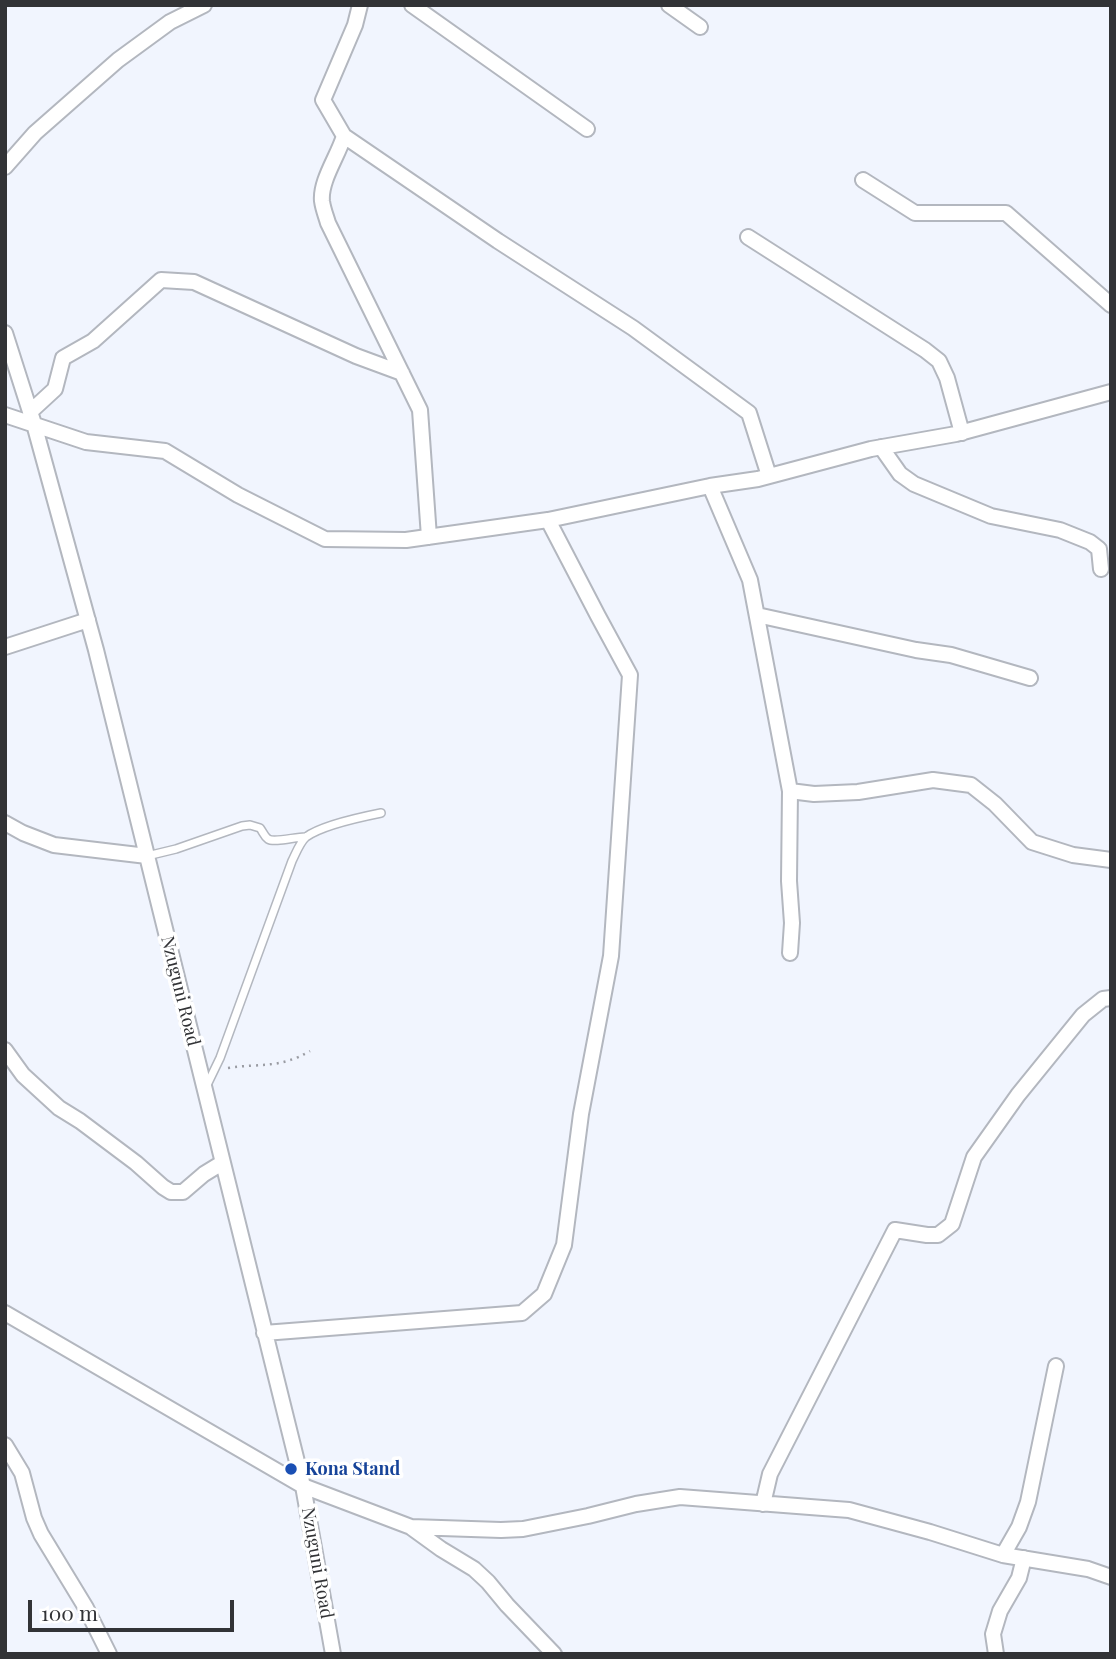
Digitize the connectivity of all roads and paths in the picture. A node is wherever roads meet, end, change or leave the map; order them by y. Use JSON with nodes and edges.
{"nodes":[{"id":1,"x":204,"y":5,"type":"edge"},
{"id":2,"x":360,"y":5,"type":"edge"},
{"id":3,"x":412,"y":5,"type":"edge"},
{"id":4,"x":669,"y":5,"type":"edge"},
{"id":5,"x":700,"y":27,"type":"dead end"},
{"id":6,"x":587,"y":129,"type":"dead end"},
{"id":7,"x":344,"y":136,"type":"junction"},
{"id":8,"x":5,"y":167,"type":"edge"},
{"id":9,"x":863,"y":180,"type":"dead end"},
{"id":10,"x":748,"y":237,"type":"dead end"},
{"id":11,"x":1111,"y":305,"type":"edge"},
{"id":12,"x":5,"y":333,"type":"edge"},
{"id":13,"x":402,"y":373,"type":"junction"},
{"id":14,"x":1111,"y":392,"type":"edge"},
{"id":15,"x":5,"y":415,"type":"edge"},
{"id":16,"x":32,"y":418,"type":"junction"},
{"id":17,"x":962,"y":433,"type":"junction"},
{"id":18,"x":881,"y":447,"type":"junction"},
{"id":19,"x":769,"y":476,"type":"junction"},
{"id":20,"x":710,"y":486,"type":"junction"},
{"id":21,"x":548,"y":520,"type":"junction"},
{"id":22,"x":429,"y":537,"type":"junction"},
{"id":23,"x":1101,"y":569,"type":"dead end"},
{"id":24,"x":757,"y":615,"type":"junction"},
{"id":25,"x":88,"y":620,"type":"junction"},
{"id":26,"x":5,"y":647,"type":"edge"},
{"id":27,"x":1030,"y":678,"type":"dead end"},
{"id":28,"x":790,"y":791,"type":"junction"},
{"id":29,"x":381,"y":813,"type":"dead end"},
{"id":30,"x":5,"y":823,"type":"edge"},
{"id":31,"x":305,"y":837,"type":"junction"},
{"id":32,"x":147,"y":856,"type":"junction"},
{"id":33,"x":1111,"y":860,"type":"edge"},
{"id":34,"x":790,"y":953,"type":"dead end"},
{"id":35,"x":1111,"y":998,"type":"edge"},
{"id":36,"x":5,"y":1050,"type":"edge"},
{"id":37,"x":310,"y":1051,"type":"dead end"},
{"id":38,"x":214,"y":1070,"type":"junction"},
{"id":39,"x":204,"y":1090,"type":"junction"},
{"id":40,"x":222,"y":1163,"type":"junction"},
{"id":41,"x":5,"y":1313,"type":"edge"},
{"id":42,"x":264,"y":1333,"type":"junction"},
{"id":43,"x":1056,"y":1366,"type":"dead end"},
{"id":44,"x":5,"y":1445,"type":"edge"},
{"id":45,"x":303,"y":1486,"type":"junction"},
{"id":46,"x":763,"y":1504,"type":"junction"},
{"id":47,"x":411,"y":1527,"type":"junction"},
{"id":48,"x":1003,"y":1555,"type":"junction"},
{"id":49,"x":1024,"y":1558,"type":"junction"},
{"id":50,"x":1111,"y":1577,"type":"edge"},
{"id":51,"x":109,"y":1654,"type":"edge"},
{"id":52,"x":333,"y":1654,"type":"edge"},
{"id":53,"x":554,"y":1654,"type":"edge"},
{"id":54,"x":996,"y":1654,"type":"edge"}],
"edges":[{"from":1,"to":8,"type":"street"},
{"from":2,"to":7,"type":"street"},
{"from":3,"to":6,"type":"street"},
{"from":4,"to":5,"type":"street"},
{"from":7,"to":13,"type":"street"},
{"from":7,"to":19,"type":"street"},
{"from":9,"to":11,"type":"street"},
{"from":10,"to":17,"type":"street"},
{"from":12,"to":16,"type":"street","name":"Nzuguni Road"},
{"from":13,"to":16,"type":"street"},
{"from":13,"to":22,"type":"street"},
{"from":14,"to":17,"type":"street"},
{"from":15,"to":16,"type":"street"},
{"from":16,"to":22,"type":"street"},
{"from":16,"to":25,"type":"street","name":"Nzuguni Road"},
{"from":17,"to":18,"type":"street"},
{"from":18,"to":19,"type":"street"},
{"from":18,"to":23,"type":"street"},
{"from":19,"to":20,"type":"street"},
{"from":20,"to":21,"type":"street"},
{"from":20,"to":24,"type":"street"},
{"from":21,"to":22,"type":"street"},
{"from":21,"to":42,"type":"street"},
{"from":24,"to":27,"type":"street"},
{"from":24,"to":28,"type":"street"},
{"from":25,"to":26,"type":"street"},
{"from":25,"to":32,"type":"street","name":"Nzuguni Road"},
{"from":28,"to":33,"type":"street"},
{"from":28,"to":34,"type":"street"},
{"from":29,"to":31,"type":"lane"},
{"from":30,"to":32,"type":"street"},
{"from":31,"to":32,"type":"lane"},
{"from":31,"to":38,"type":"lane"},
{"from":32,"to":39,"type":"street","name":"Nzuguni Road"},
{"from":35,"to":46,"type":"street"},
{"from":36,"to":40,"type":"street"},
{"from":37,"to":38,"type":"path"},
{"from":38,"to":39,"type":"lane"},
{"from":39,"to":40,"type":"street","name":"Nzuguni Road"},
{"from":40,"to":42,"type":"street","name":"Nzuguni Road"},
{"from":41,"to":45,"type":"street"},
{"from":42,"to":45,"type":"street","name":"Nzuguni Road"},
{"from":43,"to":48,"type":"street"},
{"from":44,"to":51,"type":"street"},
{"from":45,"to":47,"type":"street"},
{"from":45,"to":52,"type":"street","name":"Nzuguni Road"},
{"from":46,"to":47,"type":"street"},
{"from":46,"to":48,"type":"street"},
{"from":47,"to":53,"type":"street"},
{"from":48,"to":49,"type":"street"},
{"from":49,"to":50,"type":"street"},
{"from":49,"to":54,"type":"street"}]}
